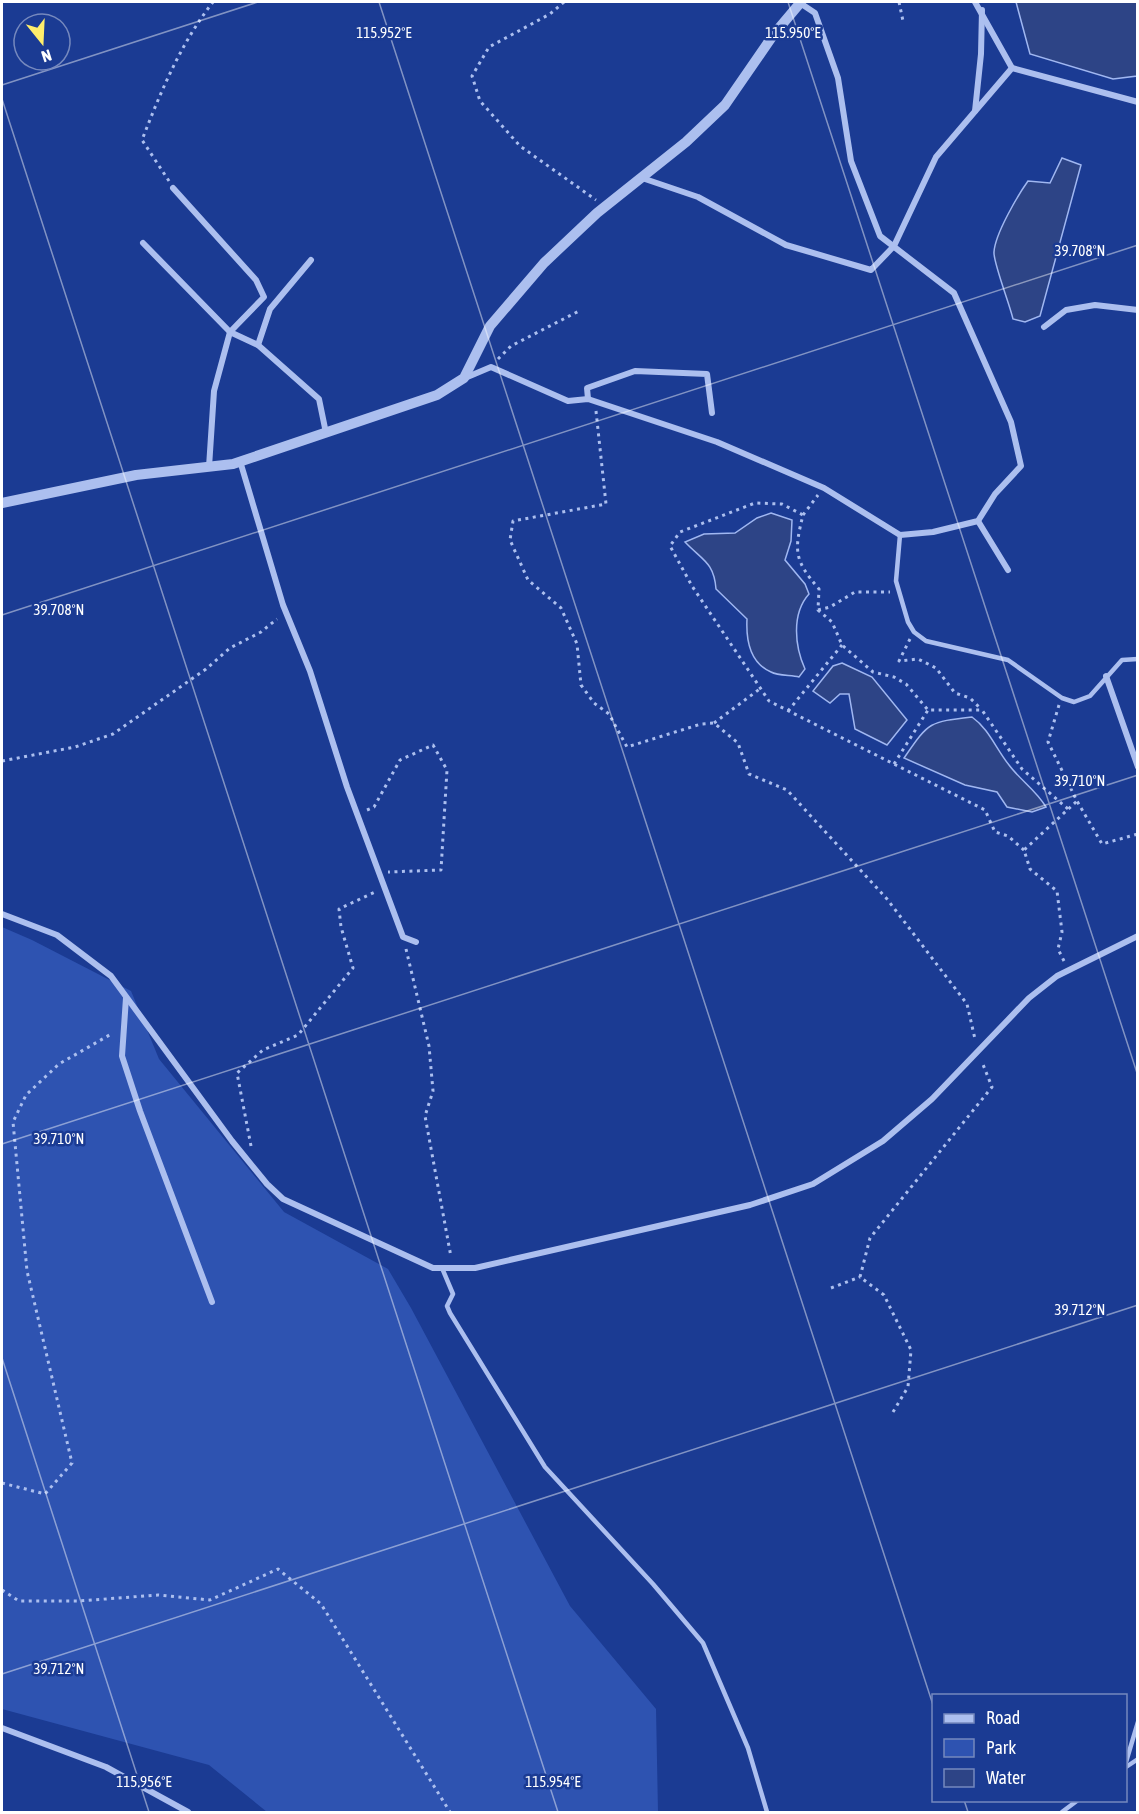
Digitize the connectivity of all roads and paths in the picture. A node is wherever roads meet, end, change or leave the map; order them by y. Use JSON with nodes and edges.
{"nodes":[{"id":1,"x":213,"y":2,"type":"edge"},
{"id":2,"x":564,"y":2,"type":"edge"},
{"id":3,"x":800,"y":2,"type":"edge"},
{"id":4,"x":899,"y":2,"type":"edge"},
{"id":5,"x":975,"y":2,"type":"edge"},
{"id":6,"x":982,"y":10,"type":"junction"},
{"id":7,"x":903,"y":21,"type":"dead end"},
{"id":8,"x":1012,"y":68,"type":"junction"},
{"id":9,"x":1137,"y":102,"type":"edge"},
{"id":10,"x":975,"y":111,"type":"junction"},
{"id":11,"x":641,"y":178,"type":"junction"},
{"id":12,"x":173,"y":188,"type":"joint"},
{"id":13,"x":605,"y":206,"type":"junction"},
{"id":14,"x":143,"y":243,"type":"dead end"},
{"id":15,"x":894,"y":246,"type":"junction"},
{"id":16,"x":311,"y":260,"type":"dead end"},
{"id":17,"x":1137,"y":310,"type":"edge"},
{"id":18,"x":579,"y":311,"type":"dead end"},
{"id":19,"x":1044,"y":327,"type":"dead end"},
{"id":20,"x":230,"y":332,"type":"junction"},
{"id":21,"x":258,"y":345,"type":"junction"},
{"id":22,"x":491,"y":367,"type":"junction"},
{"id":23,"x":464,"y":378,"type":"junction"},
{"id":24,"x":588,"y":399,"type":"junction"},
{"id":25,"x":595,"y":401,"type":"junction"},
{"id":26,"x":712,"y":413,"type":"dead end"},
{"id":27,"x":326,"y":433,"type":"junction"},
{"id":28,"x":240,"y":461,"type":"junction"},
{"id":29,"x":209,"y":466,"type":"junction"},
{"id":30,"x":824,"y":488,"type":"junction"},
{"id":31,"x":2,"y":503,"type":"edge"},
{"id":32,"x":803,"y":515,"type":"junction"},
{"id":33,"x":978,"y":522,"type":"junction"},
{"id":34,"x":900,"y":535,"type":"junction"},
{"id":35,"x":1008,"y":570,"type":"dead end"},
{"id":36,"x":899,"y":592,"type":"junction"},
{"id":37,"x":818,"y":610,"type":"junction"},
{"id":38,"x":286,"y":612,"type":"junction"},
{"id":39,"x":914,"y":632,"type":"junction"},
{"id":40,"x":842,"y":645,"type":"junction"},
{"id":41,"x":1137,"y":659,"type":"edge"},
{"id":42,"x":1106,"y":676,"type":"junction"},
{"id":43,"x":760,"y":688,"type":"junction"},
{"id":44,"x":1062,"y":698,"type":"junction"},
{"id":45,"x":928,"y":710,"type":"junction"},
{"id":46,"x":982,"y":710,"type":"junction"},
{"id":47,"x":788,"y":711,"type":"junction"},
{"id":48,"x":714,"y":723,"type":"junction"},
{"id":49,"x":2,"y":761,"type":"edge"},
{"id":50,"x":894,"y":764,"type":"junction"},
{"id":51,"x":1137,"y":767,"type":"edge"},
{"id":52,"x":1077,"y":801,"type":"junction"},
{"id":53,"x":1068,"y":809,"type":"junction"},
{"id":54,"x":357,"y":813,"type":"junction"},
{"id":55,"x":1137,"y":834,"type":"edge"},
{"id":56,"x":1024,"y":850,"type":"junction"},
{"id":57,"x":379,"y":873,"type":"junction"},
{"id":58,"x":384,"y":887,"type":"junction"},
{"id":59,"x":2,"y":914,"type":"edge"},
{"id":60,"x":1137,"y":936,"type":"edge"},
{"id":61,"x":403,"y":937,"type":"junction"},
{"id":62,"x":416,"y":942,"type":"dead end"},
{"id":63,"x":1068,"y":971,"type":"junction"},
{"id":64,"x":126,"y":998,"type":"junction"},
{"id":65,"x":116,"y":1025,"type":"dead end"},
{"id":66,"x":977,"y":1052,"type":"junction"},
{"id":67,"x":255,"y":1169,"type":"junction"},
{"id":68,"x":442,"y":1268,"type":"junction"},
{"id":69,"x":452,"y":1268,"type":"junction"},
{"id":70,"x":860,"y":1277,"type":"junction"},
{"id":71,"x":831,"y":1288,"type":"dead end"},
{"id":72,"x":212,"y":1302,"type":"dead end"},
{"id":73,"x":893,"y":1412,"type":"dead end"},
{"id":74,"x":2,"y":1484,"type":"edge"},
{"id":75,"x":2,"y":1590,"type":"edge"},
{"id":76,"x":1137,"y":1722,"type":"edge"},
{"id":77,"x":2,"y":1728,"type":"edge"},
{"id":78,"x":1127,"y":1755,"type":"edge"},
{"id":79,"x":1075,"y":1802,"type":"edge"},
{"id":80,"x":188,"y":1812,"type":"edge"},
{"id":81,"x":450,"y":1812,"type":"edge"},
{"id":82,"x":767,"y":1812,"type":"edge"},
{"id":83,"x":1062,"y":1812,"type":"edge"}],
"edges":[{"from":1,"to":12,"type":"path"},
{"from":2,"to":13,"type":"path"},
{"from":3,"to":11,"type":"street"},
{"from":3,"to":15,"type":"street"},
{"from":4,"to":7,"type":"path"},
{"from":5,"to":6,"type":"street"},
{"from":6,"to":8,"type":"street"},
{"from":6,"to":10,"type":"street"},
{"from":8,"to":9,"type":"street"},
{"from":8,"to":10,"type":"street"},
{"from":10,"to":15,"type":"street"},
{"from":11,"to":13,"type":"street"},
{"from":11,"to":15,"type":"street"},
{"from":12,"to":20,"type":"street"},
{"from":13,"to":23,"type":"street"},
{"from":14,"to":20,"type":"street"},
{"from":15,"to":33,"type":"street"},
{"from":16,"to":21,"type":"street"},
{"from":17,"to":19,"type":"street"},
{"from":18,"to":22,"type":"path"},
{"from":20,"to":21,"type":"street"},
{"from":20,"to":29,"type":"street"},
{"from":21,"to":27,"type":"street"},
{"from":22,"to":23,"type":"street"},
{"from":22,"to":24,"type":"street"},
{"from":23,"to":27,"type":"street"},
{"from":24,"to":25,"type":"street"},
{"from":24,"to":26,"type":"street"},
{"from":25,"to":30,"type":"street"},
{"from":25,"to":48,"type":"path"},
{"from":27,"to":28,"type":"street"},
{"from":28,"to":29,"type":"street"},
{"from":28,"to":38,"type":"street"},
{"from":29,"to":31,"type":"street"},
{"from":30,"to":32,"type":"path"},
{"from":30,"to":34,"type":"street"},
{"from":32,"to":37,"type":"path"},
{"from":32,"to":43,"type":"path"},
{"from":33,"to":34,"type":"street"},
{"from":33,"to":35,"type":"street"},
{"from":34,"to":36,"type":"lane"},
{"from":36,"to":37,"type":"path"},
{"from":36,"to":39,"type":"lane"},
{"from":37,"to":40,"type":"path"},
{"from":38,"to":49,"type":"path"},
{"from":38,"to":54,"type":"street"},
{"from":39,"to":44,"type":"lane"},
{"from":39,"to":46,"type":"path"},
{"from":40,"to":45,"type":"path"},
{"from":40,"to":47,"type":"path"},
{"from":41,"to":42,"type":"lane"},
{"from":42,"to":44,"type":"lane"},
{"from":42,"to":51,"type":"street"},
{"from":43,"to":47,"type":"path"},
{"from":43,"to":48,"type":"path"},
{"from":44,"to":52,"type":"path"},
{"from":45,"to":46,"type":"path"},
{"from":45,"to":50,"type":"path"},
{"from":46,"to":53,"type":"path"},
{"from":47,"to":50,"type":"path"},
{"from":48,"to":66,"type":"path"},
{"from":50,"to":56,"type":"path"},
{"from":52,"to":53,"type":"path"},
{"from":52,"to":55,"type":"path"},
{"from":53,"to":56,"type":"path"},
{"from":54,"to":57,"type":"street"},
{"from":54,"to":57,"type":"path"},
{"from":56,"to":63,"type":"path"},
{"from":57,"to":58,"type":"street"},
{"from":58,"to":61,"type":"street"},
{"from":58,"to":67,"type":"path"},
{"from":59,"to":64,"type":"street"},
{"from":60,"to":63,"type":"street"},
{"from":61,"to":62,"type":"street"},
{"from":61,"to":69,"type":"path"},
{"from":63,"to":66,"type":"street"},
{"from":64,"to":67,"type":"street"},
{"from":64,"to":72,"type":"street"},
{"from":65,"to":74,"type":"path"},
{"from":66,"to":69,"type":"street"},
{"from":66,"to":70,"type":"path"},
{"from":67,"to":68,"type":"street"},
{"from":68,"to":69,"type":"street"},
{"from":68,"to":82,"type":"lane"},
{"from":70,"to":71,"type":"path"},
{"from":70,"to":73,"type":"path"},
{"from":75,"to":81,"type":"path"},
{"from":76,"to":78,"type":"lane"},
{"from":77,"to":80,"type":"street"},
{"from":79,"to":83,"type":"lane"}]}
